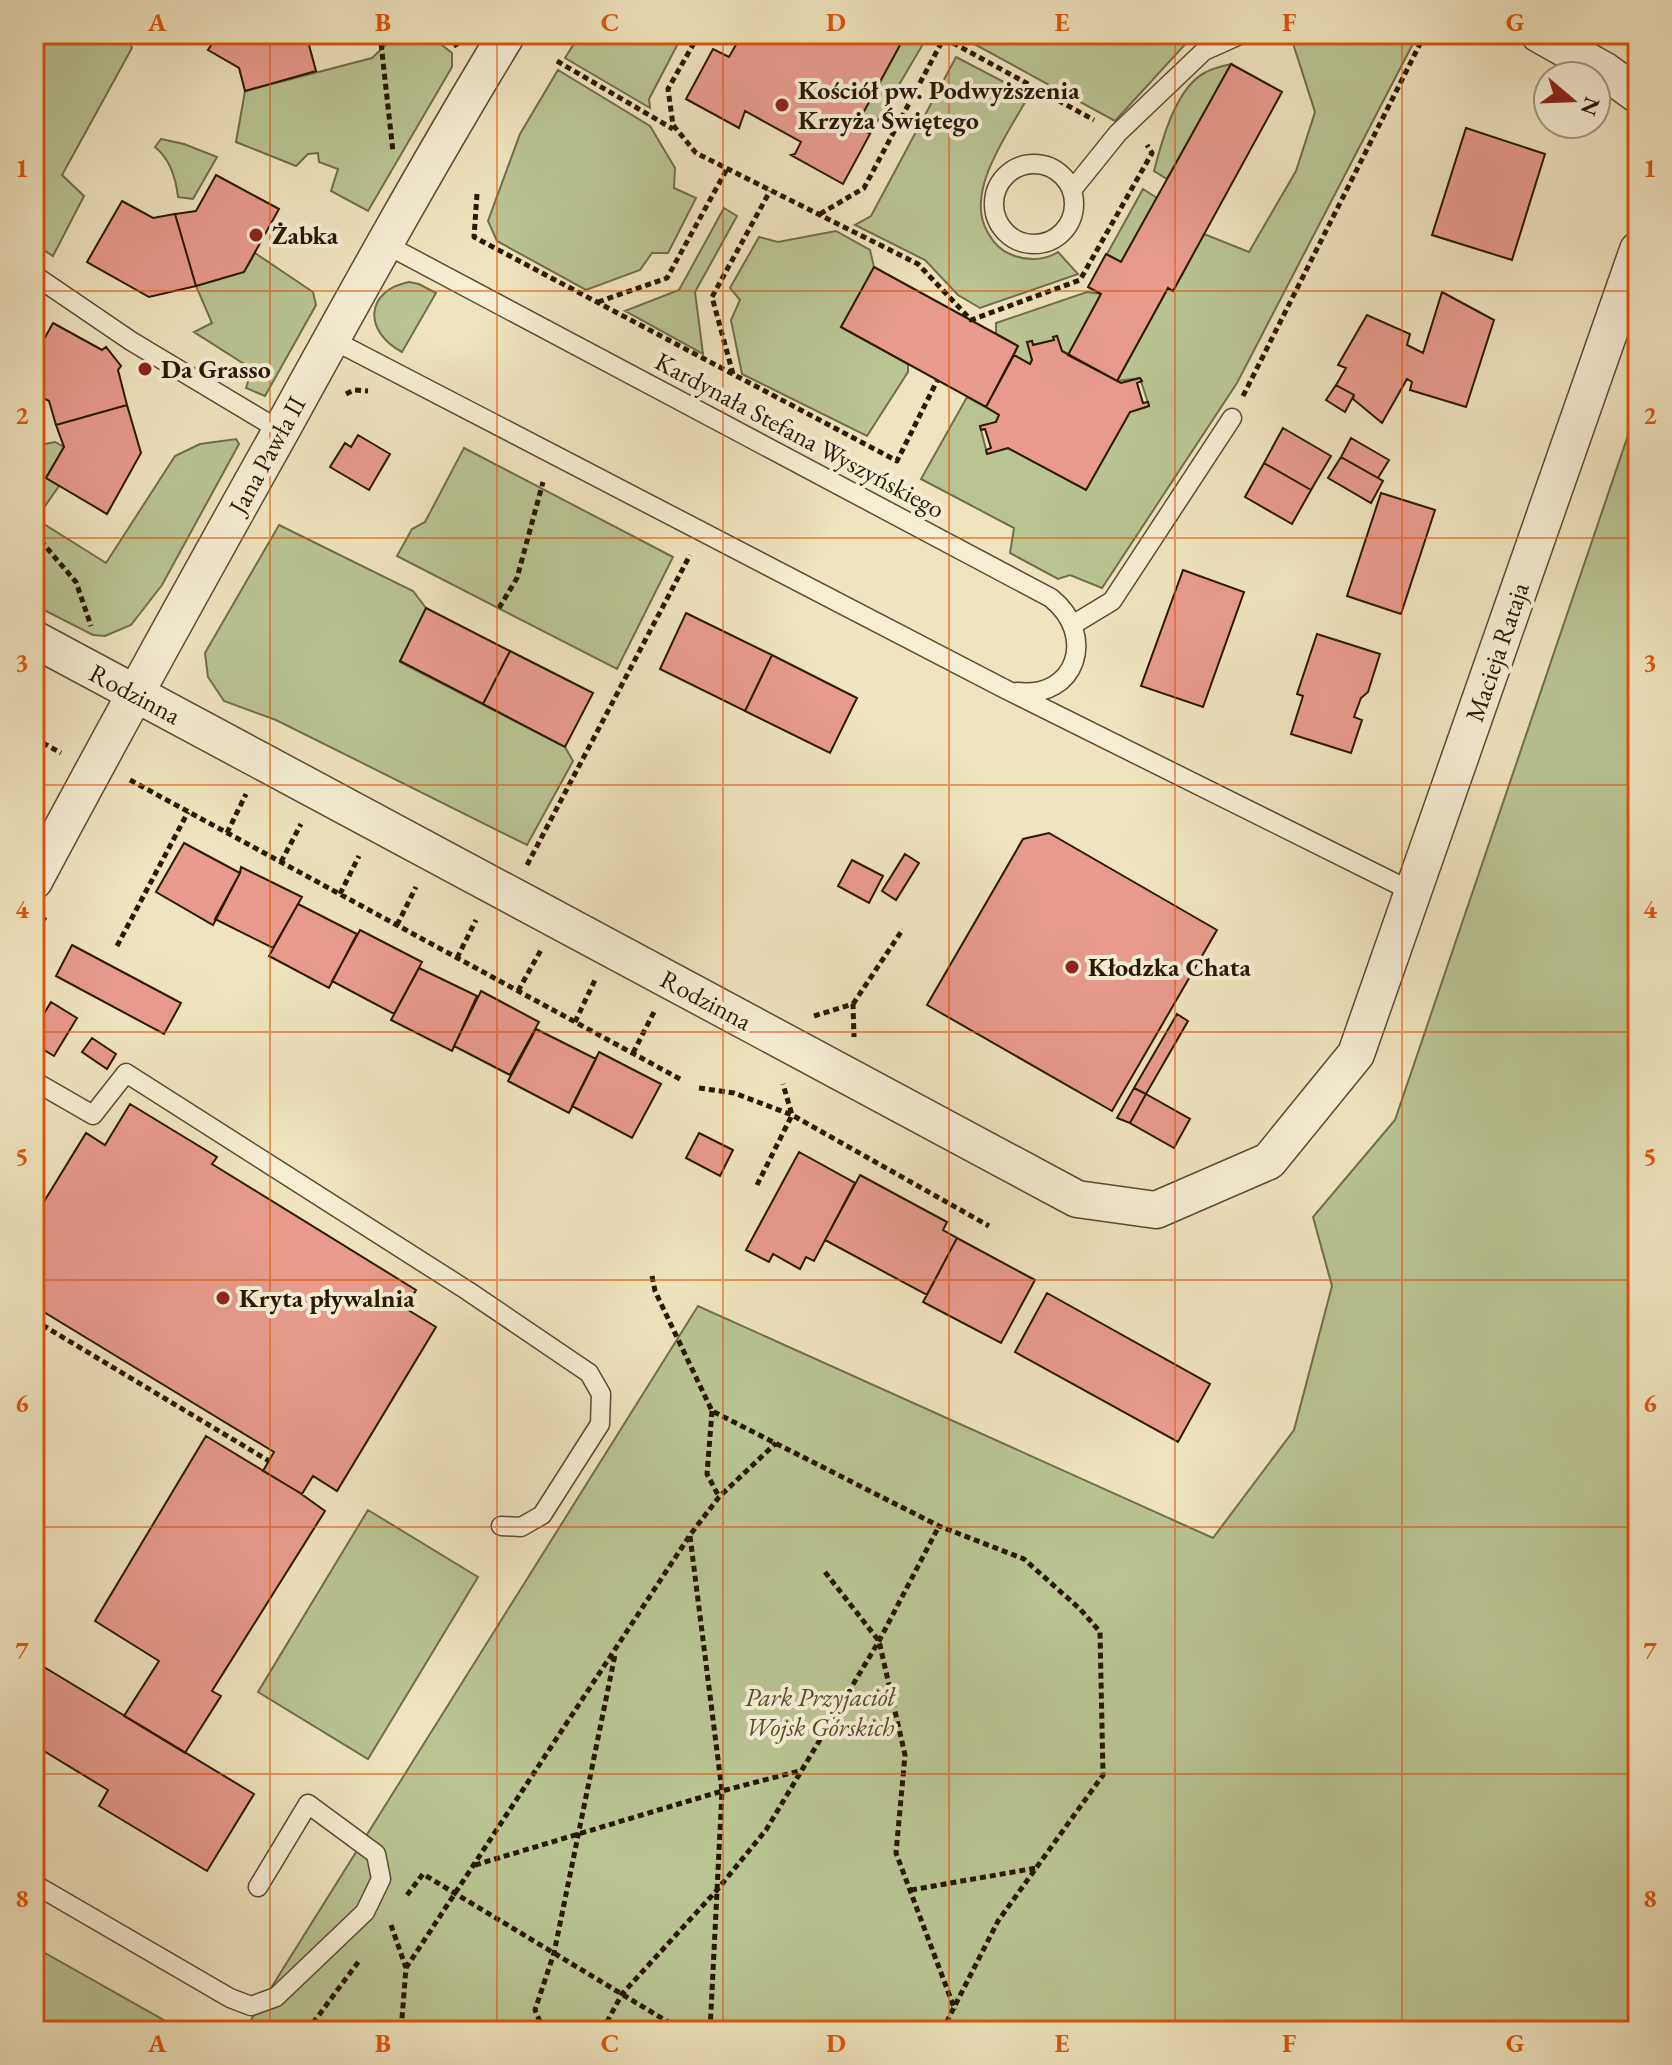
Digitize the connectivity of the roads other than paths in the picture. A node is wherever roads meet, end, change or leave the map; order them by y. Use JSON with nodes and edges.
{"nodes":[{"id":1,"x":507,"y":34,"type":"edge"},
{"id":2,"x":1242,"y":34,"type":"edge"},
{"id":3,"x":1539,"y":34,"type":"edge"},
{"id":4,"x":1638,"y":95,"type":"edge"},
{"id":5,"x":1072,"y":190,"type":"junction"},
{"id":6,"x":385,"y":244,"type":"junction"},
{"id":7,"x":1638,"y":250,"type":"edge"},
{"id":8,"x":34,"y":275,"type":"edge"},
{"id":9,"x":331,"y":339,"type":"junction"},
{"id":10,"x":1232,"y":418,"type":"road end"},
{"id":11,"x":281,"y":431,"type":"junction"},
{"id":12,"x":1074,"y":624,"type":"junction"},
{"id":13,"x":34,"y":639,"type":"edge"},
{"id":14,"x":1003,"y":688,"type":"junction"},
{"id":15,"x":134,"y":693,"type":"junction"},
{"id":16,"x":34,"y":881,"type":"edge"},
{"id":17,"x":1413,"y":892,"type":"junction"},
{"id":18,"x":1356,"y":1054,"type":"joint"},
{"id":19,"x":34,"y":1081,"type":"edge"},
{"id":20,"x":501,"y":1526,"type":"dead end"},
{"id":21,"x":34,"y":1884,"type":"edge"},
{"id":22,"x":258,"y":1887,"type":"dead end"}],
"edges":[{"from":1,"to":6,"type":"street","name":"Jana Pawła II"},
{"from":2,"to":5,"type":"lane"},
{"from":3,"to":4,"type":"street"},
{"from":5,"to":5,"type":"lane"},
{"from":6,"to":9,"type":"street","name":"Jana Pawła II"},
{"from":6,"to":12,"type":"lane","name":"Kardynała Stefana Wyszyńskiego"},
{"from":7,"to":17,"type":"street","name":"Macieja Rataja"},
{"from":8,"to":11,"type":"lane"},
{"from":9,"to":11,"type":"street","name":"Jana Pawła II"},
{"from":9,"to":14,"type":"lane"},
{"from":10,"to":12,"type":"lane"},
{"from":11,"to":15,"type":"street","name":"Jana Pawła II"},
{"from":12,"to":14,"type":"lane"},
{"from":13,"to":15,"type":"street","name":"Rodzinna"},
{"from":14,"to":17,"type":"lane"},
{"from":15,"to":16,"type":"street","name":"Jana Pawła II"},
{"from":15,"to":18,"type":"street","name":"Rodzinna"},
{"from":17,"to":18,"type":"street","name":"Macieja Rataja"},
{"from":19,"to":20,"type":"lane"},
{"from":21,"to":22,"type":"lane"}]}
